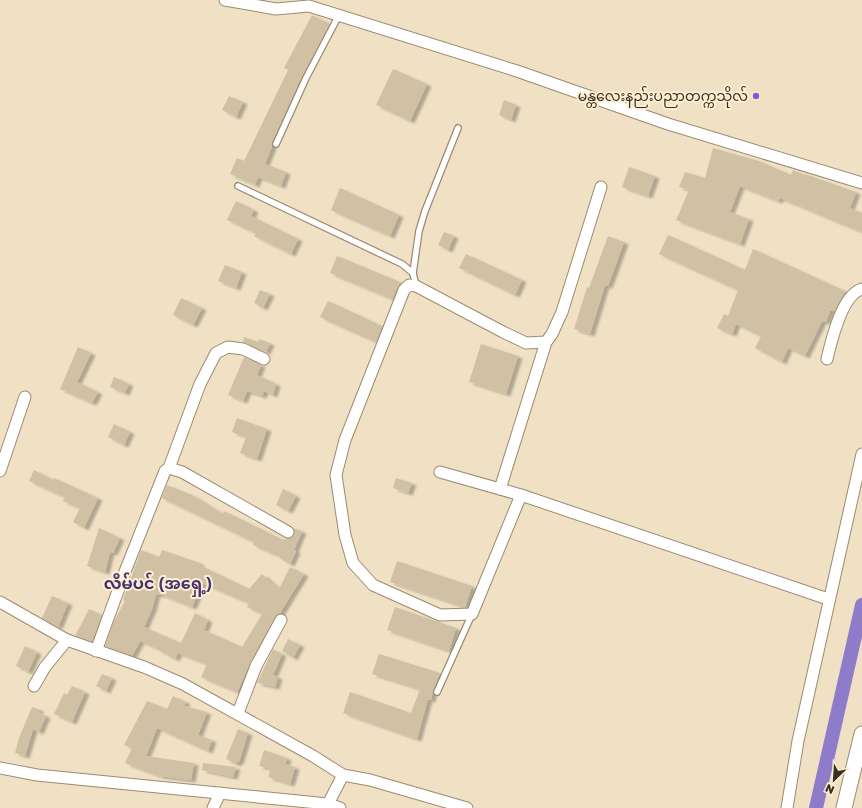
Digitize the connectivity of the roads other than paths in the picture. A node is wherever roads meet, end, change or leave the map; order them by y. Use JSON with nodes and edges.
{"nodes":[{"id":1,"x":225,"y":0,"type":"edge"},
{"id":2,"x":339,"y":15,"type":"junction"},
{"id":3,"x":458,"y":128,"type":"dead end"},
{"id":4,"x":276,"y":144,"type":"dead end"},
{"id":5,"x":862,"y":182,"type":"edge"},
{"id":6,"x":238,"y":186,"type":"dead end"},
{"id":7,"x":601,"y":187,"type":"dead end"},
{"id":8,"x":413,"y":273,"type":"junction"},
{"id":9,"x":416,"y":286,"type":"junction"},
{"id":10,"x":862,"y":289,"type":"edge"},
{"id":11,"x":546,"y":342,"type":"junction"},
{"id":12,"x":827,"y":359,"type":"dead end"},
{"id":13,"x":264,"y":360,"type":"dead end"},
{"id":14,"x":25,"y":397,"type":"dead end"},
{"id":15,"x":862,"y":454,"type":"edge"},
{"id":16,"x":169,"y":468,"type":"junction"},
{"id":17,"x":0,"y":471,"type":"edge"},
{"id":18,"x":440,"y":472,"type":"dead end"},
{"id":19,"x":500,"y":489,"type":"junction"},
{"id":20,"x":521,"y":495,"type":"junction"},
{"id":21,"x":288,"y":532,"type":"dead end"},
{"id":22,"x":828,"y":599,"type":"junction"},
{"id":23,"x":0,"y":602,"type":"edge"},
{"id":24,"x":472,"y":614,"type":"junction"},
{"id":25,"x":281,"y":620,"type":"dead end"},
{"id":26,"x":67,"y":640,"type":"junction"},
{"id":27,"x":96,"y":651,"type":"junction"},
{"id":28,"x":34,"y":686,"type":"dead end"},
{"id":29,"x":437,"y":692,"type":"dead end"},
{"id":30,"x":238,"y":713,"type":"junction"},
{"id":31,"x":862,"y":734,"type":"edge"},
{"id":32,"x":0,"y":768,"type":"edge"},
{"id":33,"x":343,"y":775,"type":"junction"},
{"id":34,"x":220,"y":793,"type":"junction"},
{"id":35,"x":328,"y":804,"type":"junction"},
{"id":36,"x":213,"y":808,"type":"edge"},
{"id":37,"x":340,"y":808,"type":"edge"},
{"id":38,"x":467,"y":808,"type":"edge"},
{"id":39,"x":787,"y":808,"type":"edge"},
{"id":40,"x":844,"y":808,"type":"edge"}],
"edges":[{"from":1,"to":2,"type":"street"},
{"from":2,"to":4,"type":"lane"},
{"from":2,"to":5,"type":"street"},
{"from":3,"to":8,"type":"lane"},
{"from":6,"to":8,"type":"lane"},
{"from":7,"to":11,"type":"street"},
{"from":8,"to":9,"type":"lane"},
{"from":9,"to":11,"type":"street"},
{"from":9,"to":24,"type":"street"},
{"from":10,"to":12,"type":"street"},
{"from":11,"to":19,"type":"street"},
{"from":13,"to":16,"type":"street"},
{"from":14,"to":17,"type":"street"},
{"from":15,"to":22,"type":"street"},
{"from":16,"to":21,"type":"street"},
{"from":16,"to":27,"type":"street"},
{"from":18,"to":19,"type":"street"},
{"from":19,"to":20,"type":"street"},
{"from":20,"to":22,"type":"street"},
{"from":20,"to":24,"type":"street"},
{"from":22,"to":39,"type":"street"},
{"from":23,"to":26,"type":"street"},
{"from":24,"to":29,"type":"lane"},
{"from":25,"to":30,"type":"street"},
{"from":26,"to":27,"type":"street"},
{"from":26,"to":28,"type":"street"},
{"from":27,"to":30,"type":"street"},
{"from":30,"to":33,"type":"street"},
{"from":31,"to":40,"type":"street"},
{"from":32,"to":34,"type":"street"},
{"from":33,"to":35,"type":"street"},
{"from":33,"to":38,"type":"street"},
{"from":34,"to":35,"type":"street"},
{"from":34,"to":36,"type":"street"},
{"from":35,"to":37,"type":"street"}]}
